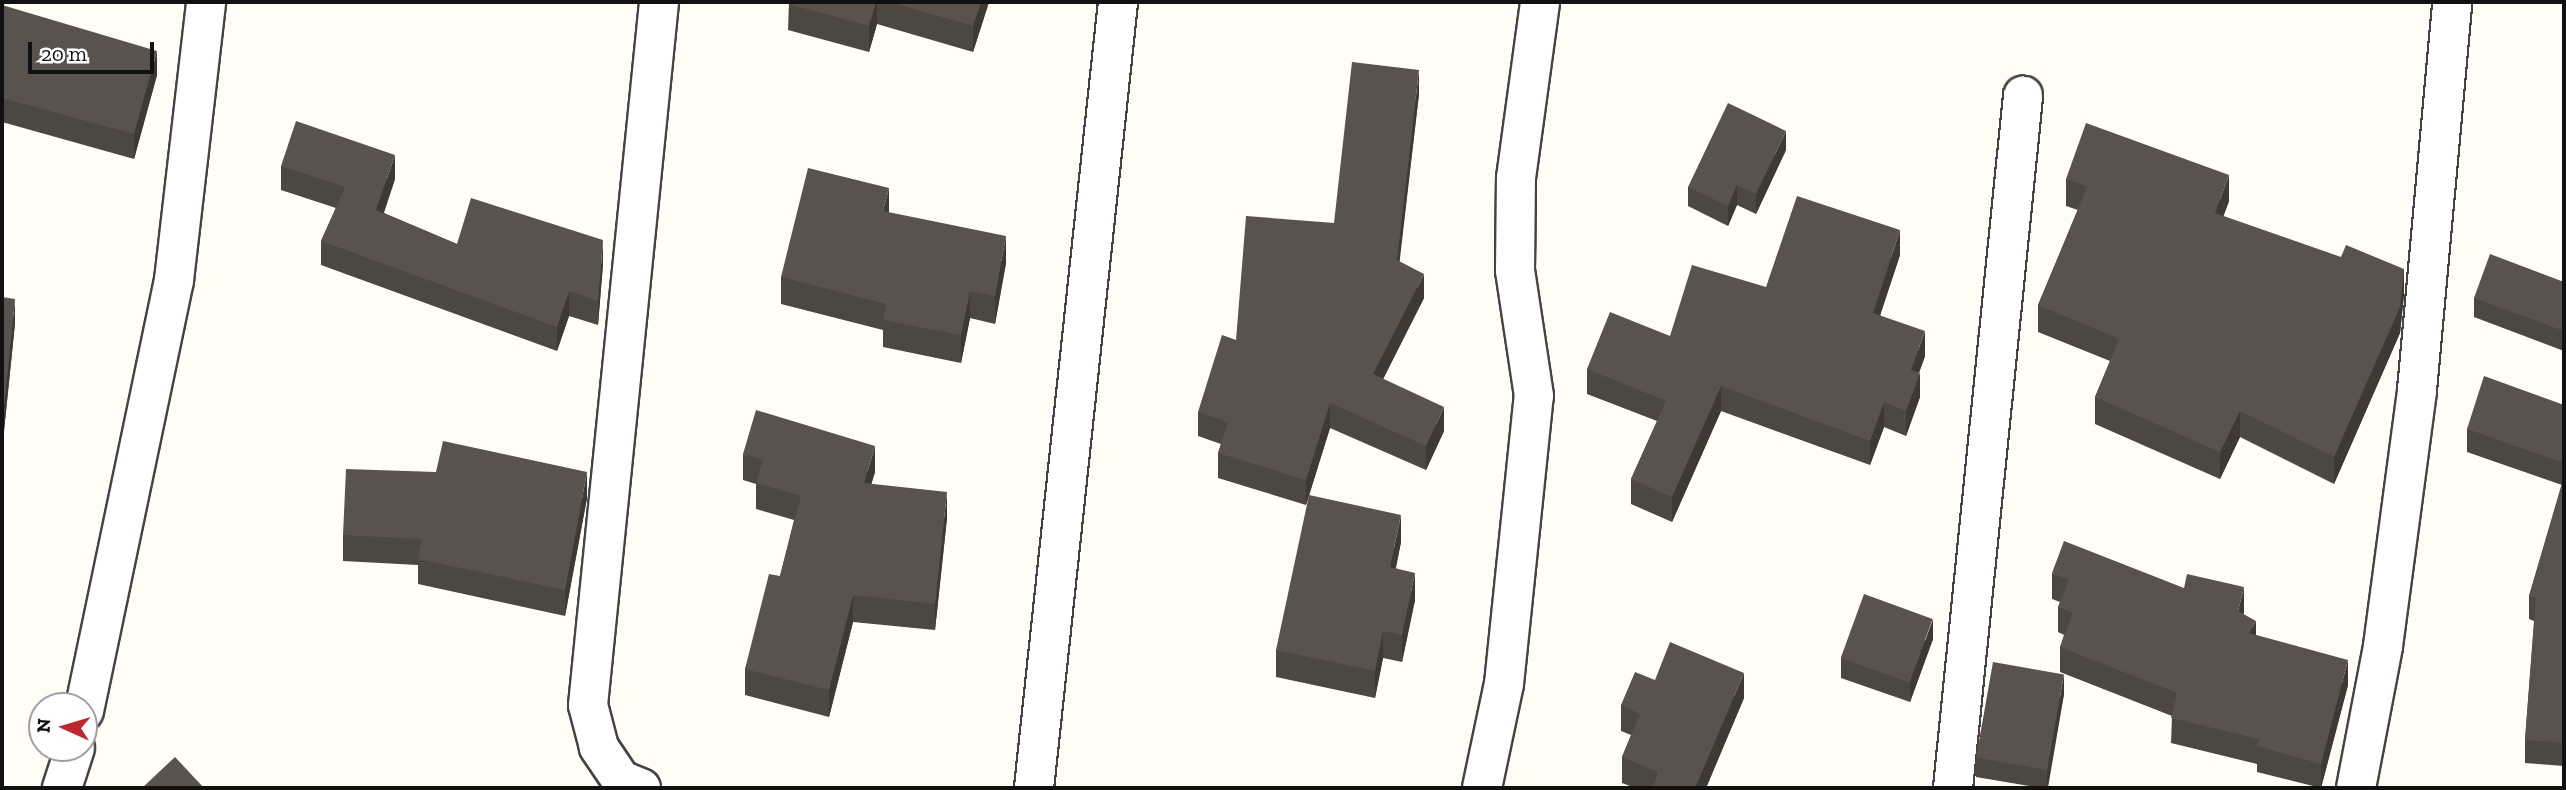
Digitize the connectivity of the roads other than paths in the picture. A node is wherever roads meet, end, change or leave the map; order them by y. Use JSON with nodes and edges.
{"nodes":[{"id":1,"x":205,"y":2,"type":"edge"},
{"id":2,"x":659,"y":2,"type":"edge"},
{"id":3,"x":1118,"y":2,"type":"edge"},
{"id":4,"x":1540,"y":2,"type":"edge"},
{"id":5,"x":2452,"y":2,"type":"edge"},
{"id":6,"x":2023,"y":96,"type":"dead end"},
{"id":7,"x":88,"y":692,"type":"edge"},
{"id":8,"x":70,"y":762,"type":"edge"},
{"id":9,"x":62,"y":788,"type":"edge"},
{"id":10,"x":641,"y":788,"type":"edge"},
{"id":11,"x":1034,"y":788,"type":"edge"},
{"id":12,"x":1482,"y":788,"type":"edge"},
{"id":13,"x":1954,"y":788,"type":"edge"},
{"id":14,"x":2356,"y":788,"type":"edge"}],
"edges":[{"from":1,"to":7,"type":"street"},
{"from":2,"to":10,"type":"street"},
{"from":3,"to":11,"type":"street"},
{"from":4,"to":12,"type":"street"},
{"from":5,"to":14,"type":"street"},
{"from":6,"to":13,"type":"street"},
{"from":8,"to":9,"type":"street"}]}
